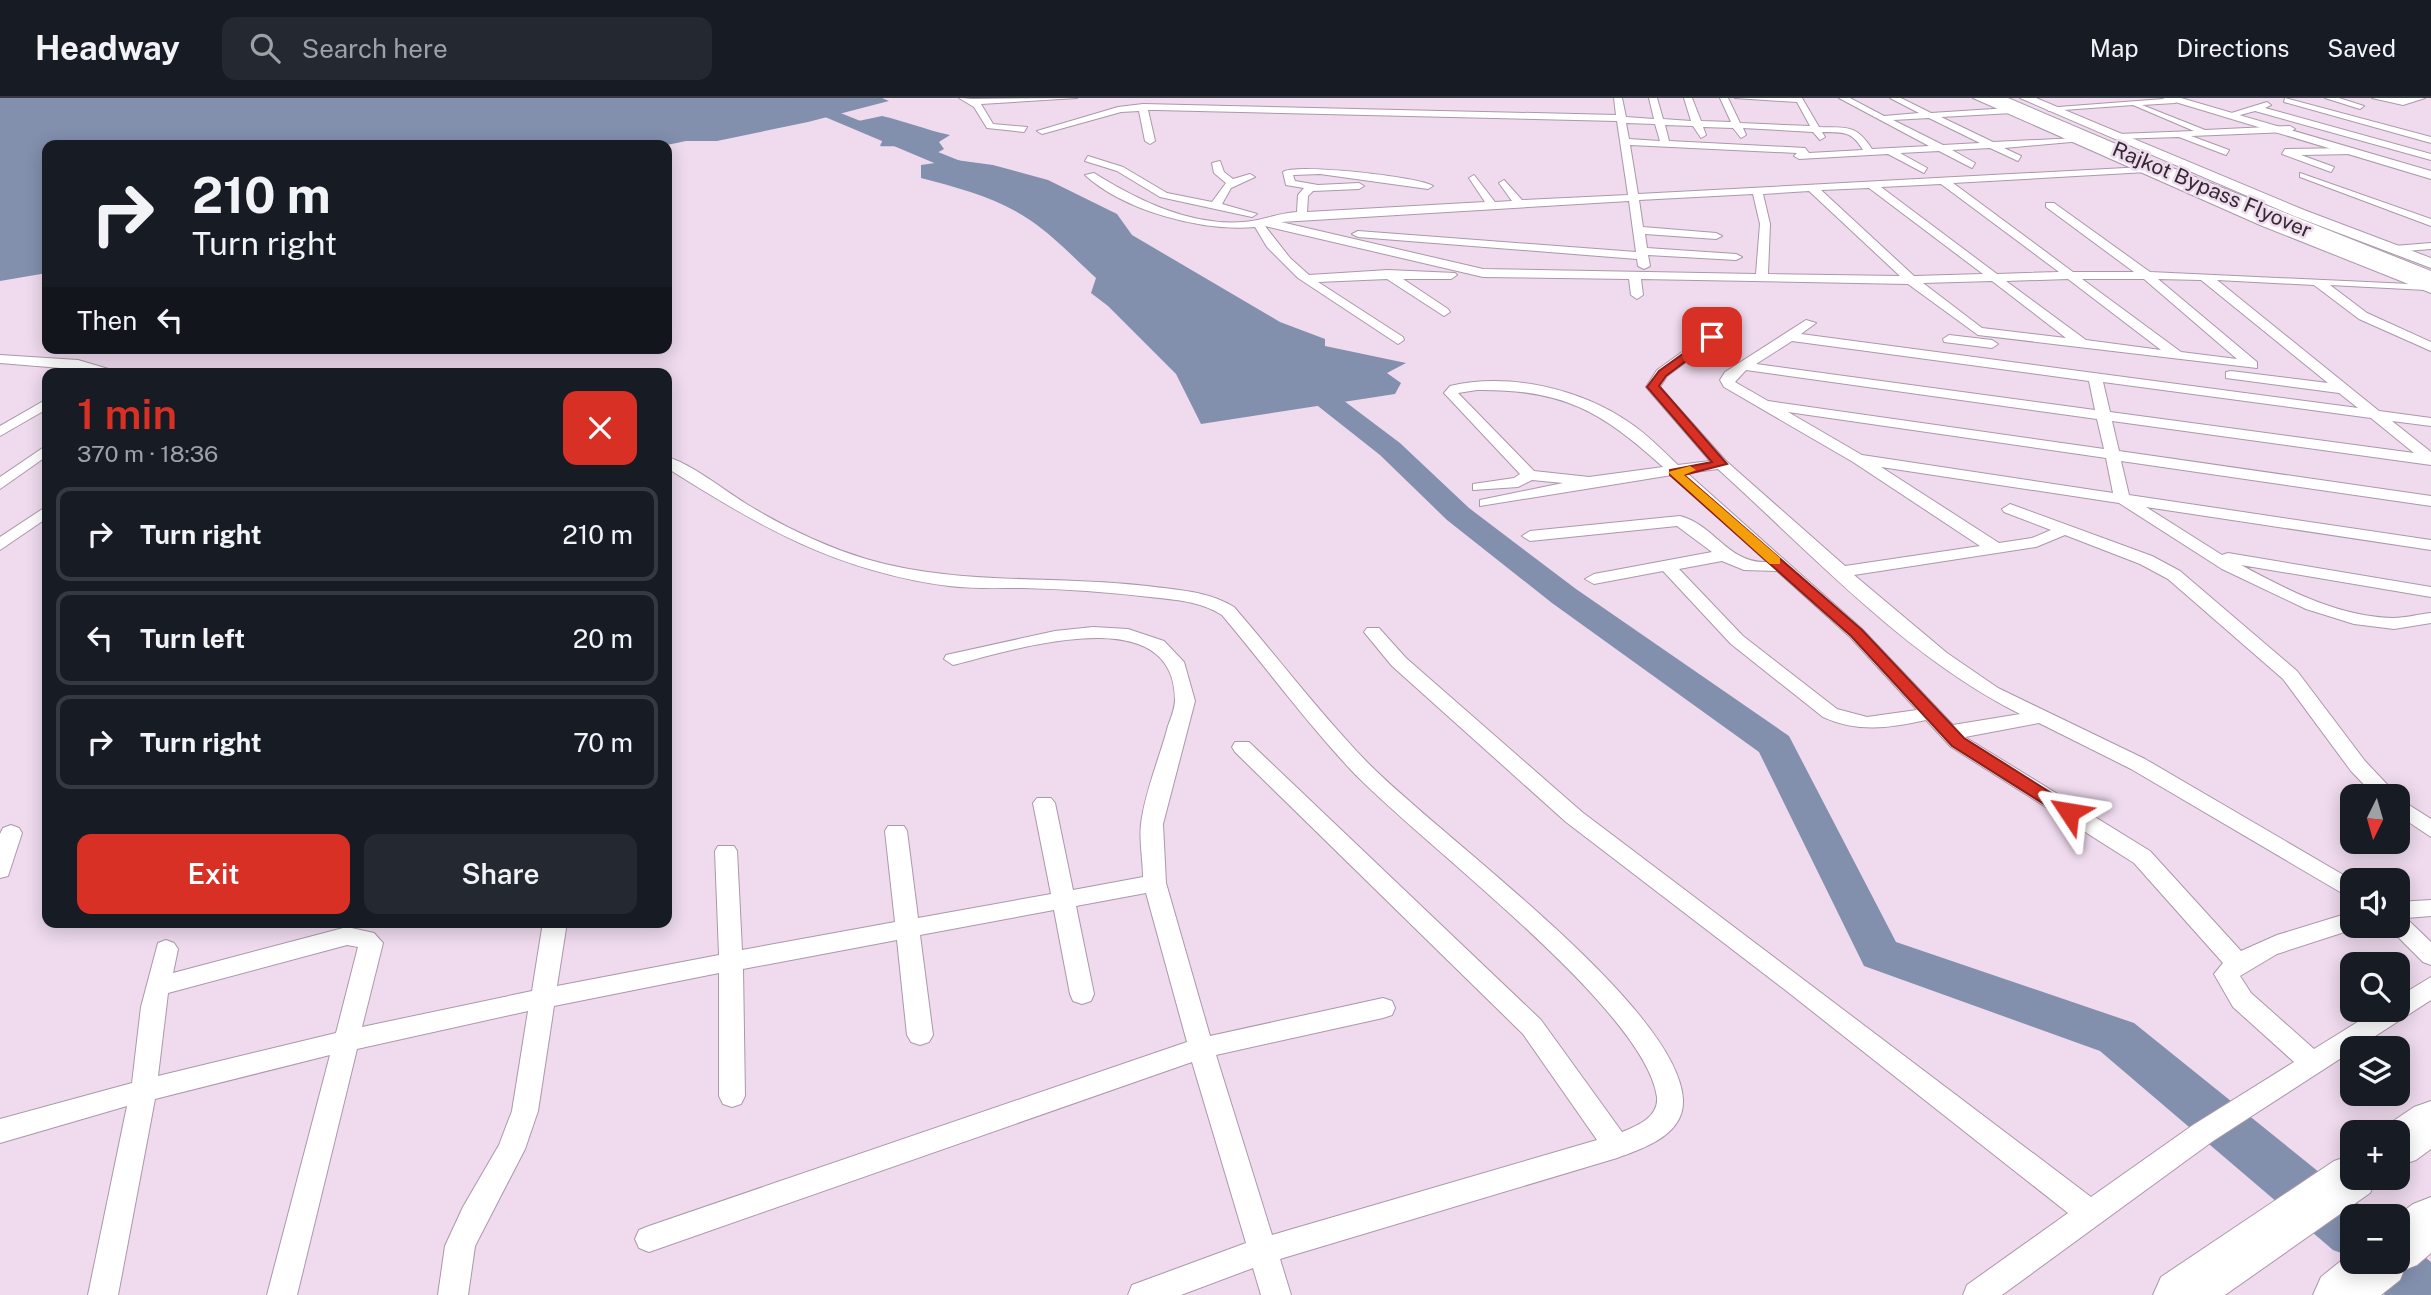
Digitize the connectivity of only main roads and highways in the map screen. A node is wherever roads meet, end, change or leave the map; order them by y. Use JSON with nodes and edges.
{"nodes":[{"id":1,"x":2004,"y":102,"type":"edge"},
{"id":2,"x":2430,"y":281,"type":"edge"},
{"id":3,"x":2431,"y":1122,"type":"edge"},
{"id":4,"x":2410,"y":1137,"type":"edge"},
{"id":5,"x":2340,"y":1185,"type":"edge"},
{"id":6,"x":2431,"y":1221,"type":"edge"},
{"id":7,"x":2410,"y":1238,"type":"edge"},
{"id":8,"x":2366,"y":1274,"type":"edge"},
{"id":9,"x":2180,"y":1295,"type":"edge"},
{"id":10,"x":2340,"y":1295,"type":"edge"}],
"edges":[{"from":1,"to":2,"type":"highway","name":"Rajkot Bypass Flyover"},
{"from":3,"to":4,"type":"highway"},
{"from":5,"to":9,"type":"highway"},
{"from":6,"to":7,"type":"highway"},
{"from":8,"to":10,"type":"highway"}]}
